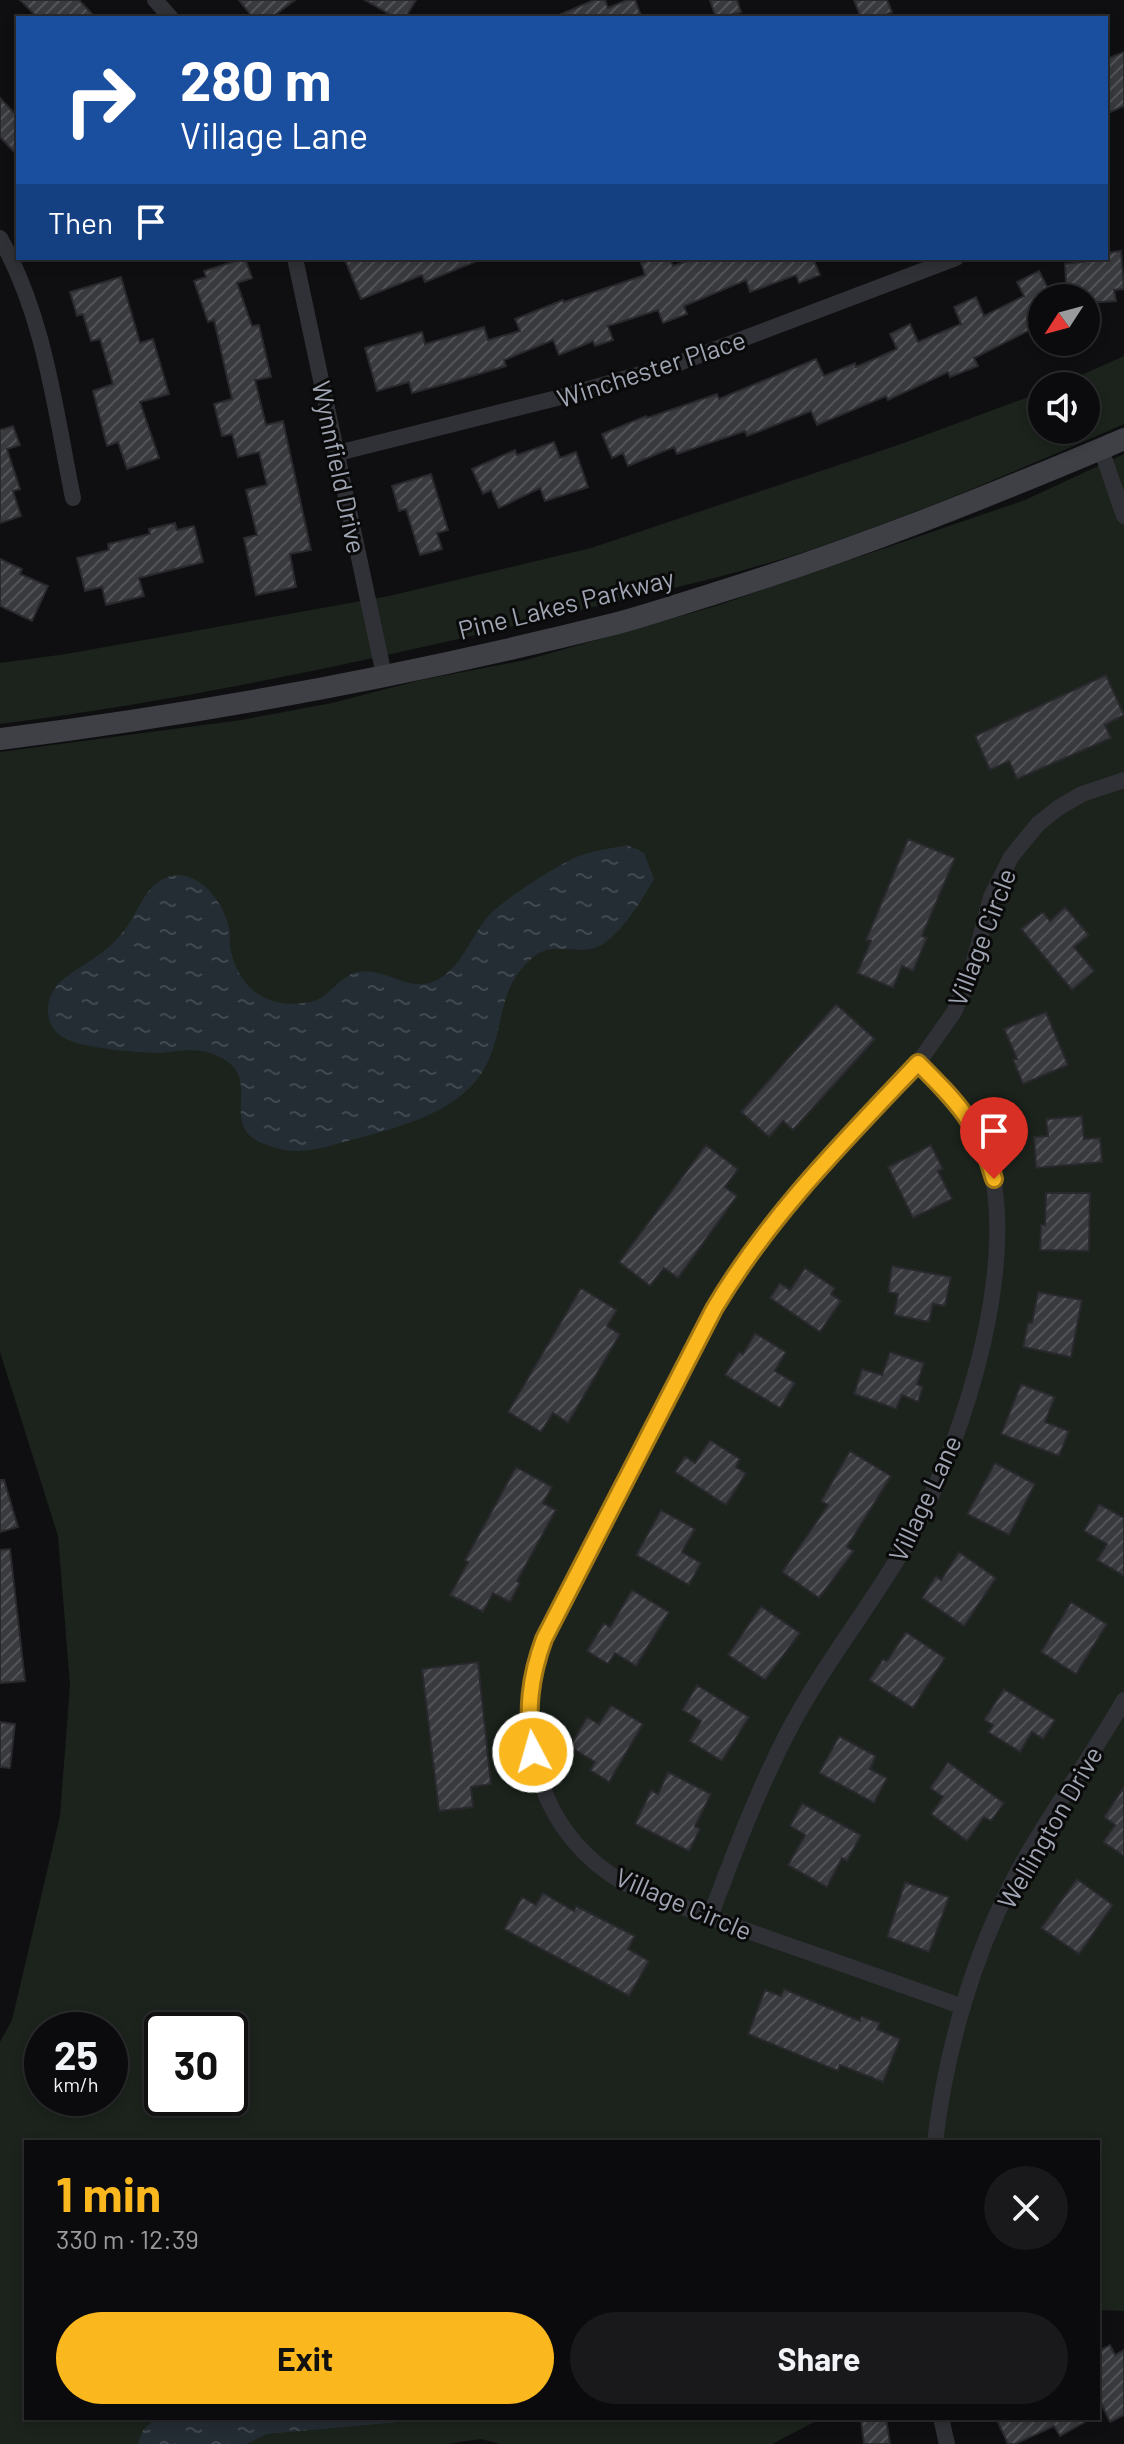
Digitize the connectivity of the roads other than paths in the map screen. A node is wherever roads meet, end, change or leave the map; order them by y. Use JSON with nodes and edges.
{"nodes":[{"id":1,"x":155,"y":0,"type":"edge"},
{"id":2,"x":169,"y":16,"type":"edge"},
{"id":3,"x":0,"y":238,"type":"edge"},
{"id":4,"x":295,"y":260,"type":"edge"},
{"id":5,"x":951,"y":260,"type":"edge"},
{"id":6,"x":1124,"y":439,"type":"edge"},
{"id":7,"x":1101,"y":449,"type":"junction"},
{"id":8,"x":338,"y":453,"type":"junction"},
{"id":9,"x":73,"y":498,"type":"dead end"},
{"id":10,"x":1124,"y":516,"type":"edge"},
{"id":11,"x":384,"y":675,"type":"junction"},
{"id":12,"x":0,"y":739,"type":"edge"},
{"id":13,"x":1124,"y":780,"type":"edge"},
{"id":14,"x":918,"y":1063,"type":"junction"},
{"id":15,"x":1124,"y":1700,"type":"edge"},
{"id":16,"x":710,"y":1917,"type":"junction"},
{"id":17,"x":963,"y":2007,"type":"junction"},
{"id":18,"x":935,"y":2140,"type":"edge"},
{"id":19,"x":941,"y":2420,"type":"edge"},
{"id":20,"x":947,"y":2444,"type":"edge"}],
"edges":[{"from":1,"to":2,"type":"street"},
{"from":3,"to":9,"type":"street"},
{"from":4,"to":8,"type":"street","name":"Wynnfield Drive"},
{"from":5,"to":8,"type":"street","name":"Winchester Place"},
{"from":6,"to":7,"type":"street","name":"Pine Lakes Parkway"},
{"from":7,"to":10,"type":"street"},
{"from":7,"to":11,"type":"street","name":"Pine Lakes Parkway"},
{"from":8,"to":11,"type":"street","name":"Wynnfield Drive"},
{"from":11,"to":12,"type":"street","name":"Pine Lakes Parkway"},
{"from":13,"to":14,"type":"street","name":"Village Circle"},
{"from":14,"to":16,"type":"street","name":"Village Lane"},
{"from":14,"to":16,"type":"street","name":"Village Circle"},
{"from":15,"to":17,"type":"street","name":"Wellington Drive"},
{"from":16,"to":17,"type":"street","name":"Village Circle"},
{"from":17,"to":18,"type":"street","name":"Wellington Drive"},
{"from":19,"to":20,"type":"street"}]}
